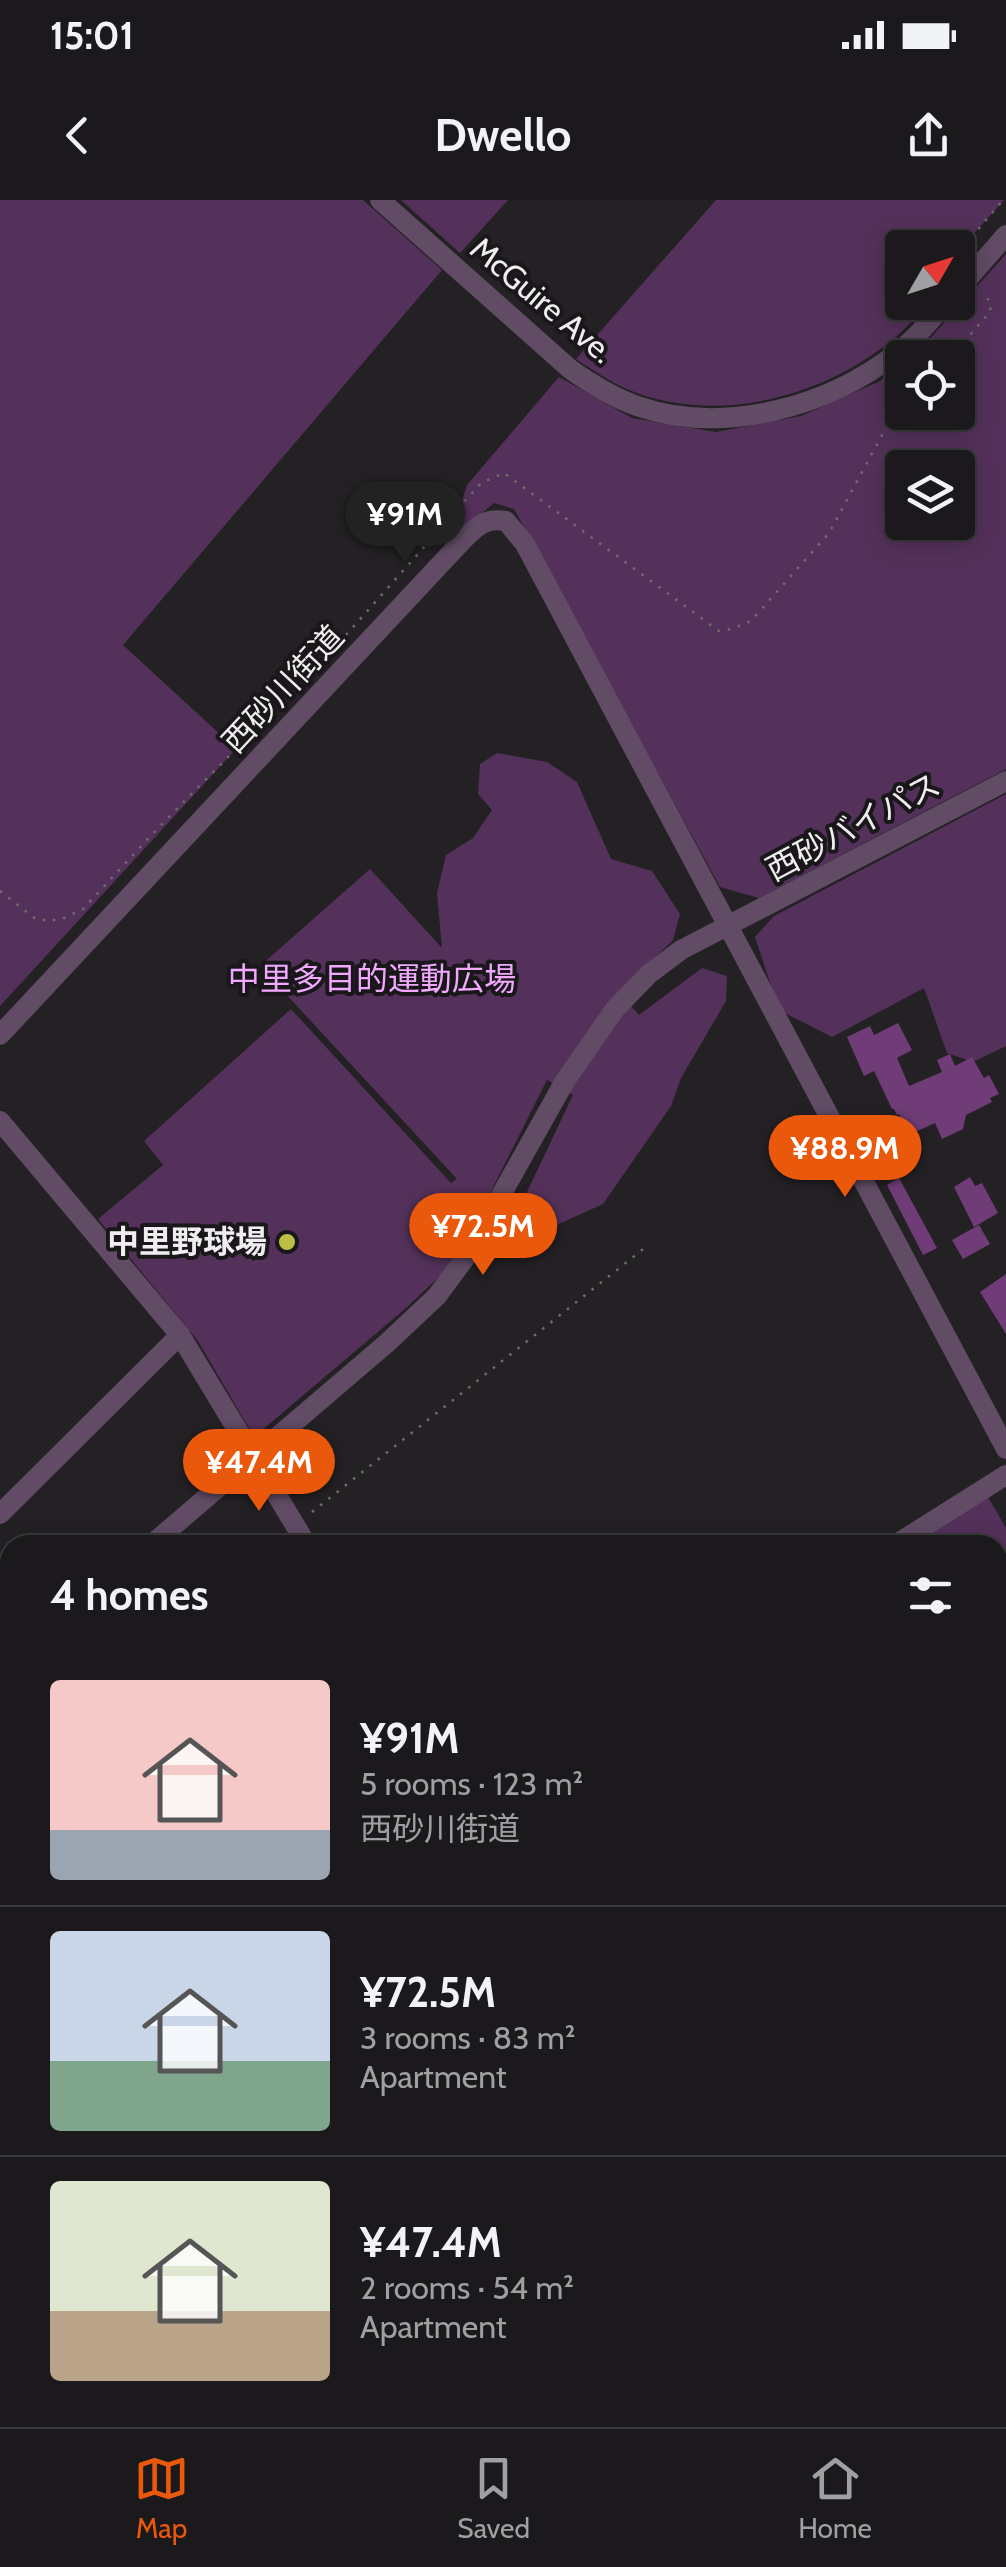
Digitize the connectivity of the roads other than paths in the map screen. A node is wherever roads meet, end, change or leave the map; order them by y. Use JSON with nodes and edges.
{"nodes":[{"id":1,"x":380,"y":200,"type":"edge"},
{"id":2,"x":1006,"y":235,"type":"edge"},
{"id":3,"x":975,"y":270,"type":"edge"},
{"id":4,"x":929,"y":320,"type":"edge"},
{"id":5,"x":1006,"y":781,"type":"edge"},
{"id":6,"x":728,"y":926,"type":"junction"},
{"id":7,"x":0,"y":1035,"type":"edge"},
{"id":8,"x":0,"y":1121,"type":"edge"},
{"id":9,"x":180,"y":1335,"type":"junction"},
{"id":10,"x":1006,"y":1449,"type":"edge"},
{"id":11,"x":254,"y":1457,"type":"junction"},
{"id":12,"x":1006,"y":1475,"type":"edge"},
{"id":13,"x":0,"y":1514,"type":"edge"},
{"id":14,"x":164,"y":1535,"type":"edge"},
{"id":15,"x":301,"y":1535,"type":"edge"},
{"id":16,"x":911,"y":1535,"type":"edge"}],
"edges":[{"from":1,"to":4,"type":"street","name":"McGuire Ave."},
{"from":2,"to":3,"type":"street"},
{"from":5,"to":6,"type":"street","name":"西砂バイパス"},
{"from":6,"to":7,"type":"street","name":"西砂川街道"},
{"from":6,"to":10,"type":"street"},
{"from":6,"to":11,"type":"street","name":"西砂バイパス"},
{"from":8,"to":9,"type":"street"},
{"from":9,"to":11,"type":"street"},
{"from":9,"to":13,"type":"street"},
{"from":11,"to":14,"type":"street","name":"西砂バイパス"},
{"from":11,"to":15,"type":"street"},
{"from":12,"to":16,"type":"street"}]}
